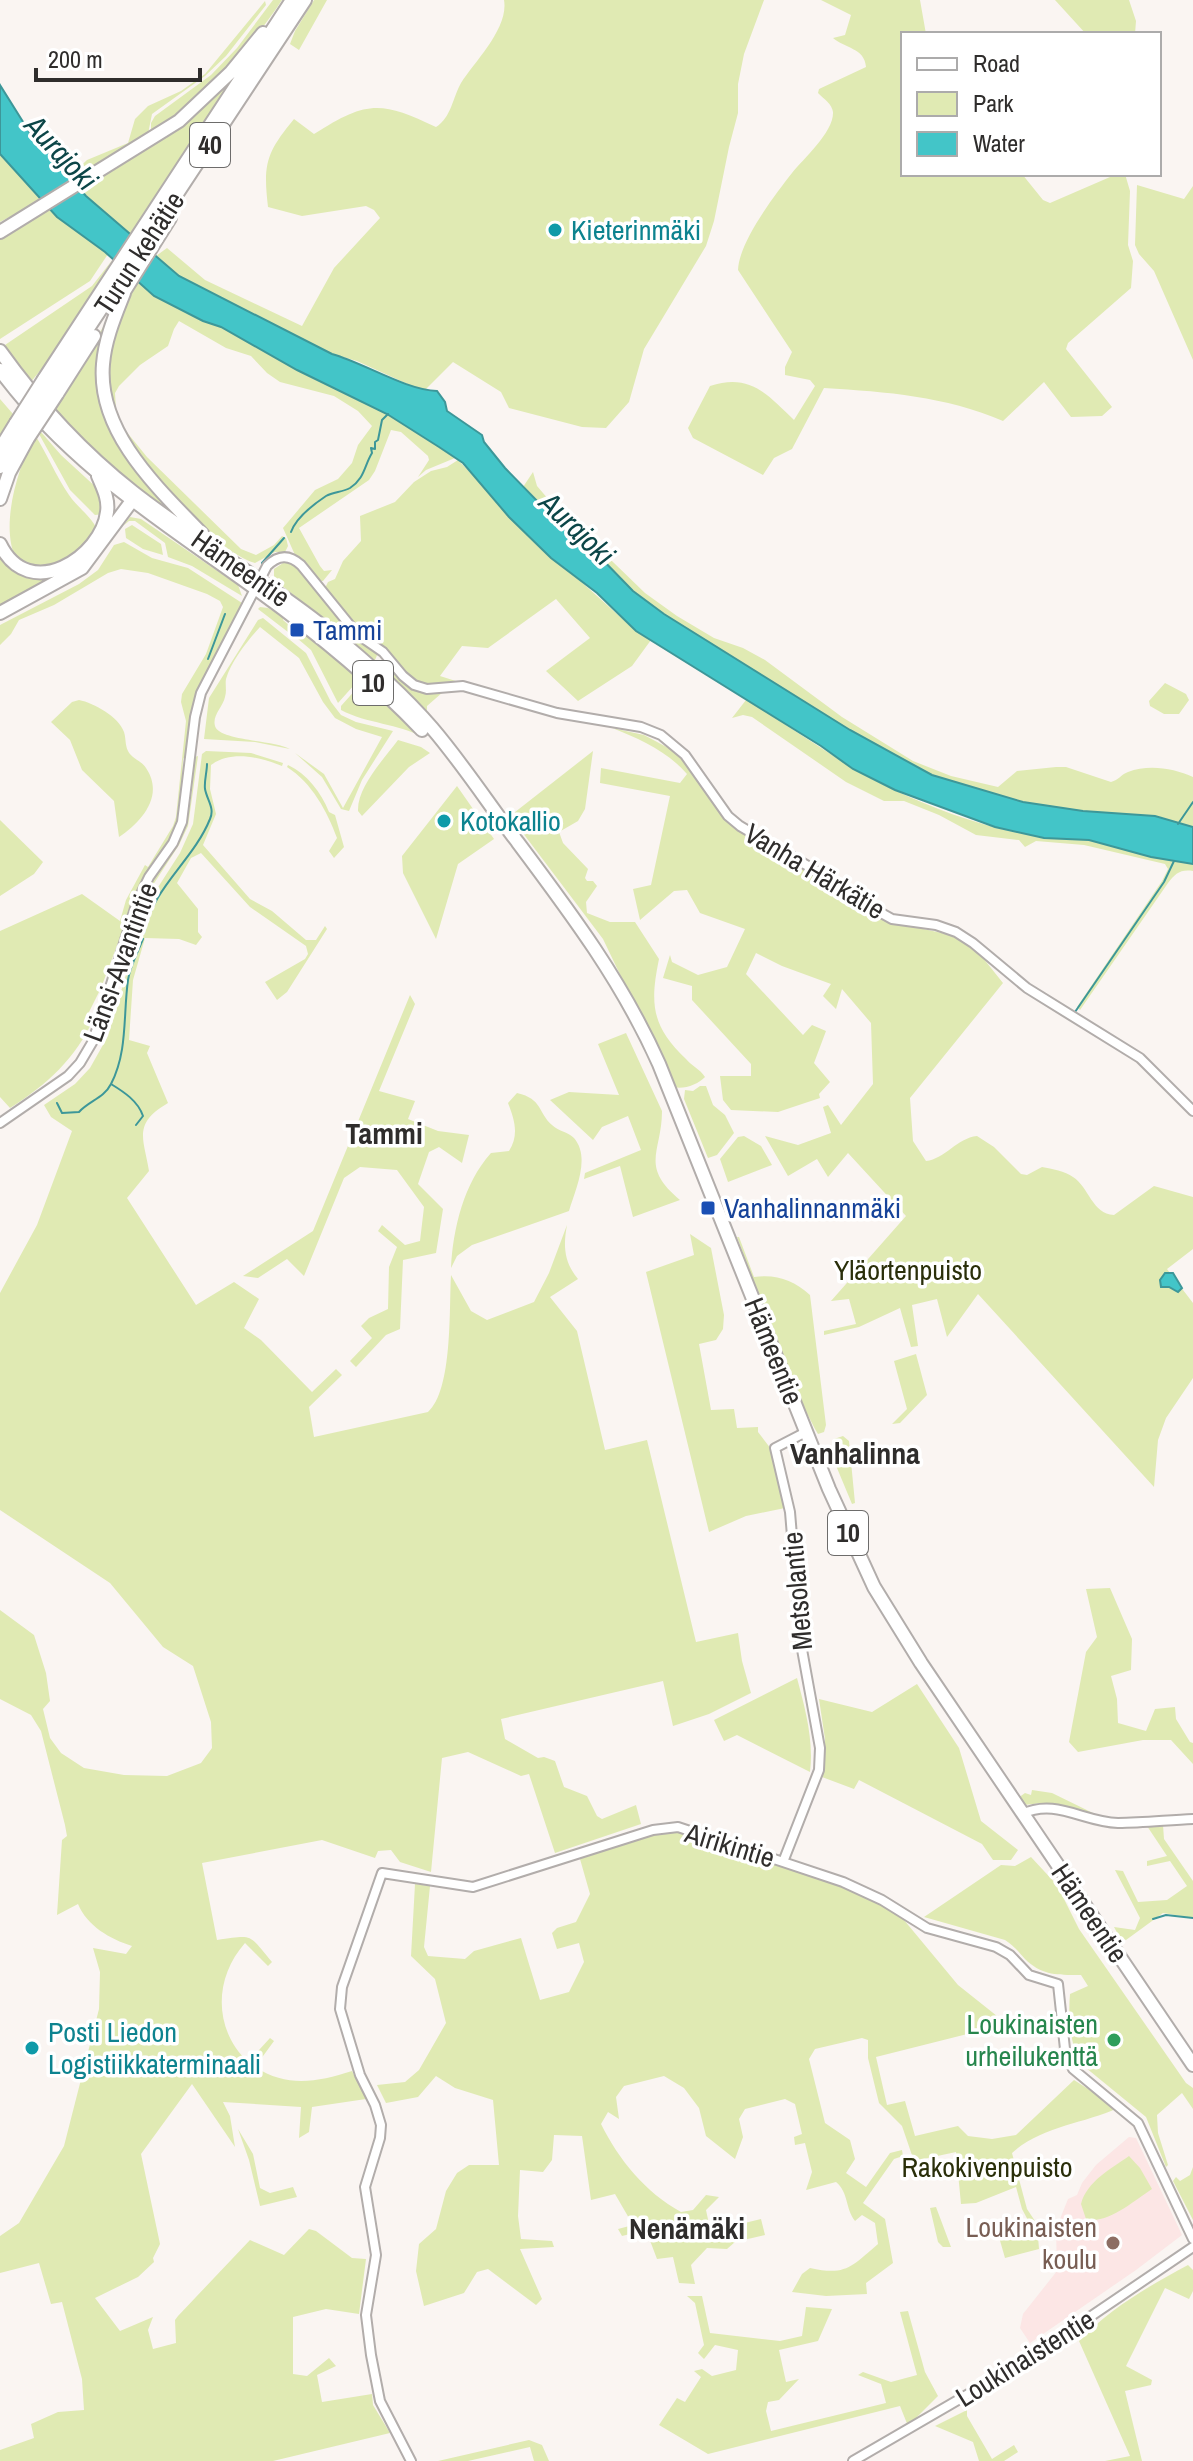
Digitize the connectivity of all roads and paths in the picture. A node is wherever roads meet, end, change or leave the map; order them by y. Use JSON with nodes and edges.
{"nodes":[{"id":1,"x":305,"y":0,"type":"edge"},
{"id":2,"x":290,"y":2,"type":"edge"},
{"id":3,"x":0,"y":232,"type":"edge"},
{"id":4,"x":152,"y":232,"type":"junction"},
{"id":5,"x":116,"y":287,"type":"junction"},
{"id":6,"x":0,"y":351,"type":"edge"},
{"id":7,"x":3,"y":379,"type":"edge"},
{"id":8,"x":26,"y":385,"type":"junction"},
{"id":9,"x":50,"y":386,"type":"junction"},
{"id":10,"x":22,"y":430,"type":"junction"},
{"id":11,"x":0,"y":449,"type":"edge"},
{"id":12,"x":0,"y":467,"type":"edge"},
{"id":13,"x":97,"y":473,"type":"junction"},
{"id":14,"x":134,"y":498,"type":"junction"},
{"id":15,"x":0,"y":499,"type":"edge"},
{"id":16,"x":0,"y":544,"type":"edge"},
{"id":17,"x":219,"y":552,"type":"junction"},
{"id":18,"x":259,"y":584,"type":"junction"},
{"id":19,"x":0,"y":613,"type":"edge"},
{"id":20,"x":1193,"y":1111,"type":"edge"},
{"id":21,"x":0,"y":1123,"type":"edge"},
{"id":22,"x":806,"y":1432,"type":"junction"},
{"id":23,"x":1022,"y":1814,"type":"junction"},
{"id":24,"x":1193,"y":1819,"type":"edge"},
{"id":25,"x":783,"y":1862,"type":"junction"},
{"id":26,"x":1193,"y":2065,"type":"edge"},
{"id":27,"x":1193,"y":2239,"type":"edge"},
{"id":28,"x":1193,"y":2247,"type":"edge"},
{"id":29,"x":411,"y":2461,"type":"edge"},
{"id":30,"x":853,"y":2461,"type":"edge"}],
"edges":[{"from":1,"to":4,"type":"highway","name":"Turun kehätie","number":"40"},
{"from":2,"to":3,"type":"highway"},
{"from":2,"to":4,"type":"highway","name":"Turun kehätie","number":"40"},
{"from":4,"to":5,"type":"highway","name":"Turun kehätie","number":"40"},
{"from":4,"to":5,"type":"highway"},
{"from":5,"to":9,"type":"highway","name":"Turun kehätie","number":"40"},
{"from":5,"to":9,"type":"highway"},
{"from":5,"to":17,"type":"highway"},
{"from":6,"to":8,"type":"highway","name":"Hämeentie","number":"10"},
{"from":7,"to":8,"type":"highway"},
{"from":7,"to":13,"type":"highway","name":"Hämeentie","number":"10"},
{"from":8,"to":14,"type":"highway","name":"Hämeentie","number":"10"},
{"from":9,"to":10,"type":"highway","name":"Turun kehätie","number":"40","bridge":true},
{"from":9,"to":10,"type":"highway","bridge":true},
{"from":10,"to":11,"type":"highway","name":"Turun kehätie","number":"40"},
{"from":10,"to":12,"type":"highway","name":"Turun kehätie","number":"40"},
{"from":10,"to":15,"type":"highway"},
{"from":13,"to":14,"type":"highway","name":"Hämeentie","number":"10"},
{"from":13,"to":16,"type":"highway"},
{"from":14,"to":17,"type":"highway","name":"Hämeentie","number":"10"},
{"from":14,"to":18,"type":"highway","name":"Hämeentie","number":"10"},
{"from":14,"to":19,"type":"highway"},
{"from":17,"to":18,"type":"highway","name":"Hämeentie","number":"10"},
{"from":18,"to":20,"type":"street","name":"Vanha Härkätie"},
{"from":18,"to":21,"type":"street","name":"Länsi-Avantintie"},
{"from":18,"to":22,"type":"highway","name":"Hämeentie","number":"10"},
{"from":22,"to":23,"type":"highway","name":"Hämeentie","number":"10"},
{"from":22,"to":25,"type":"street","name":"Metsolantie"},
{"from":23,"to":24,"type":"street"},
{"from":23,"to":26,"type":"highway","name":"Hämeentie","number":"10"},
{"from":25,"to":27,"type":"street","name":"Airikintie"},
{"from":25,"to":29,"type":"street","name":"Airikintie"},
{"from":28,"to":30,"type":"street","name":"Loukinaistentie"}]}
